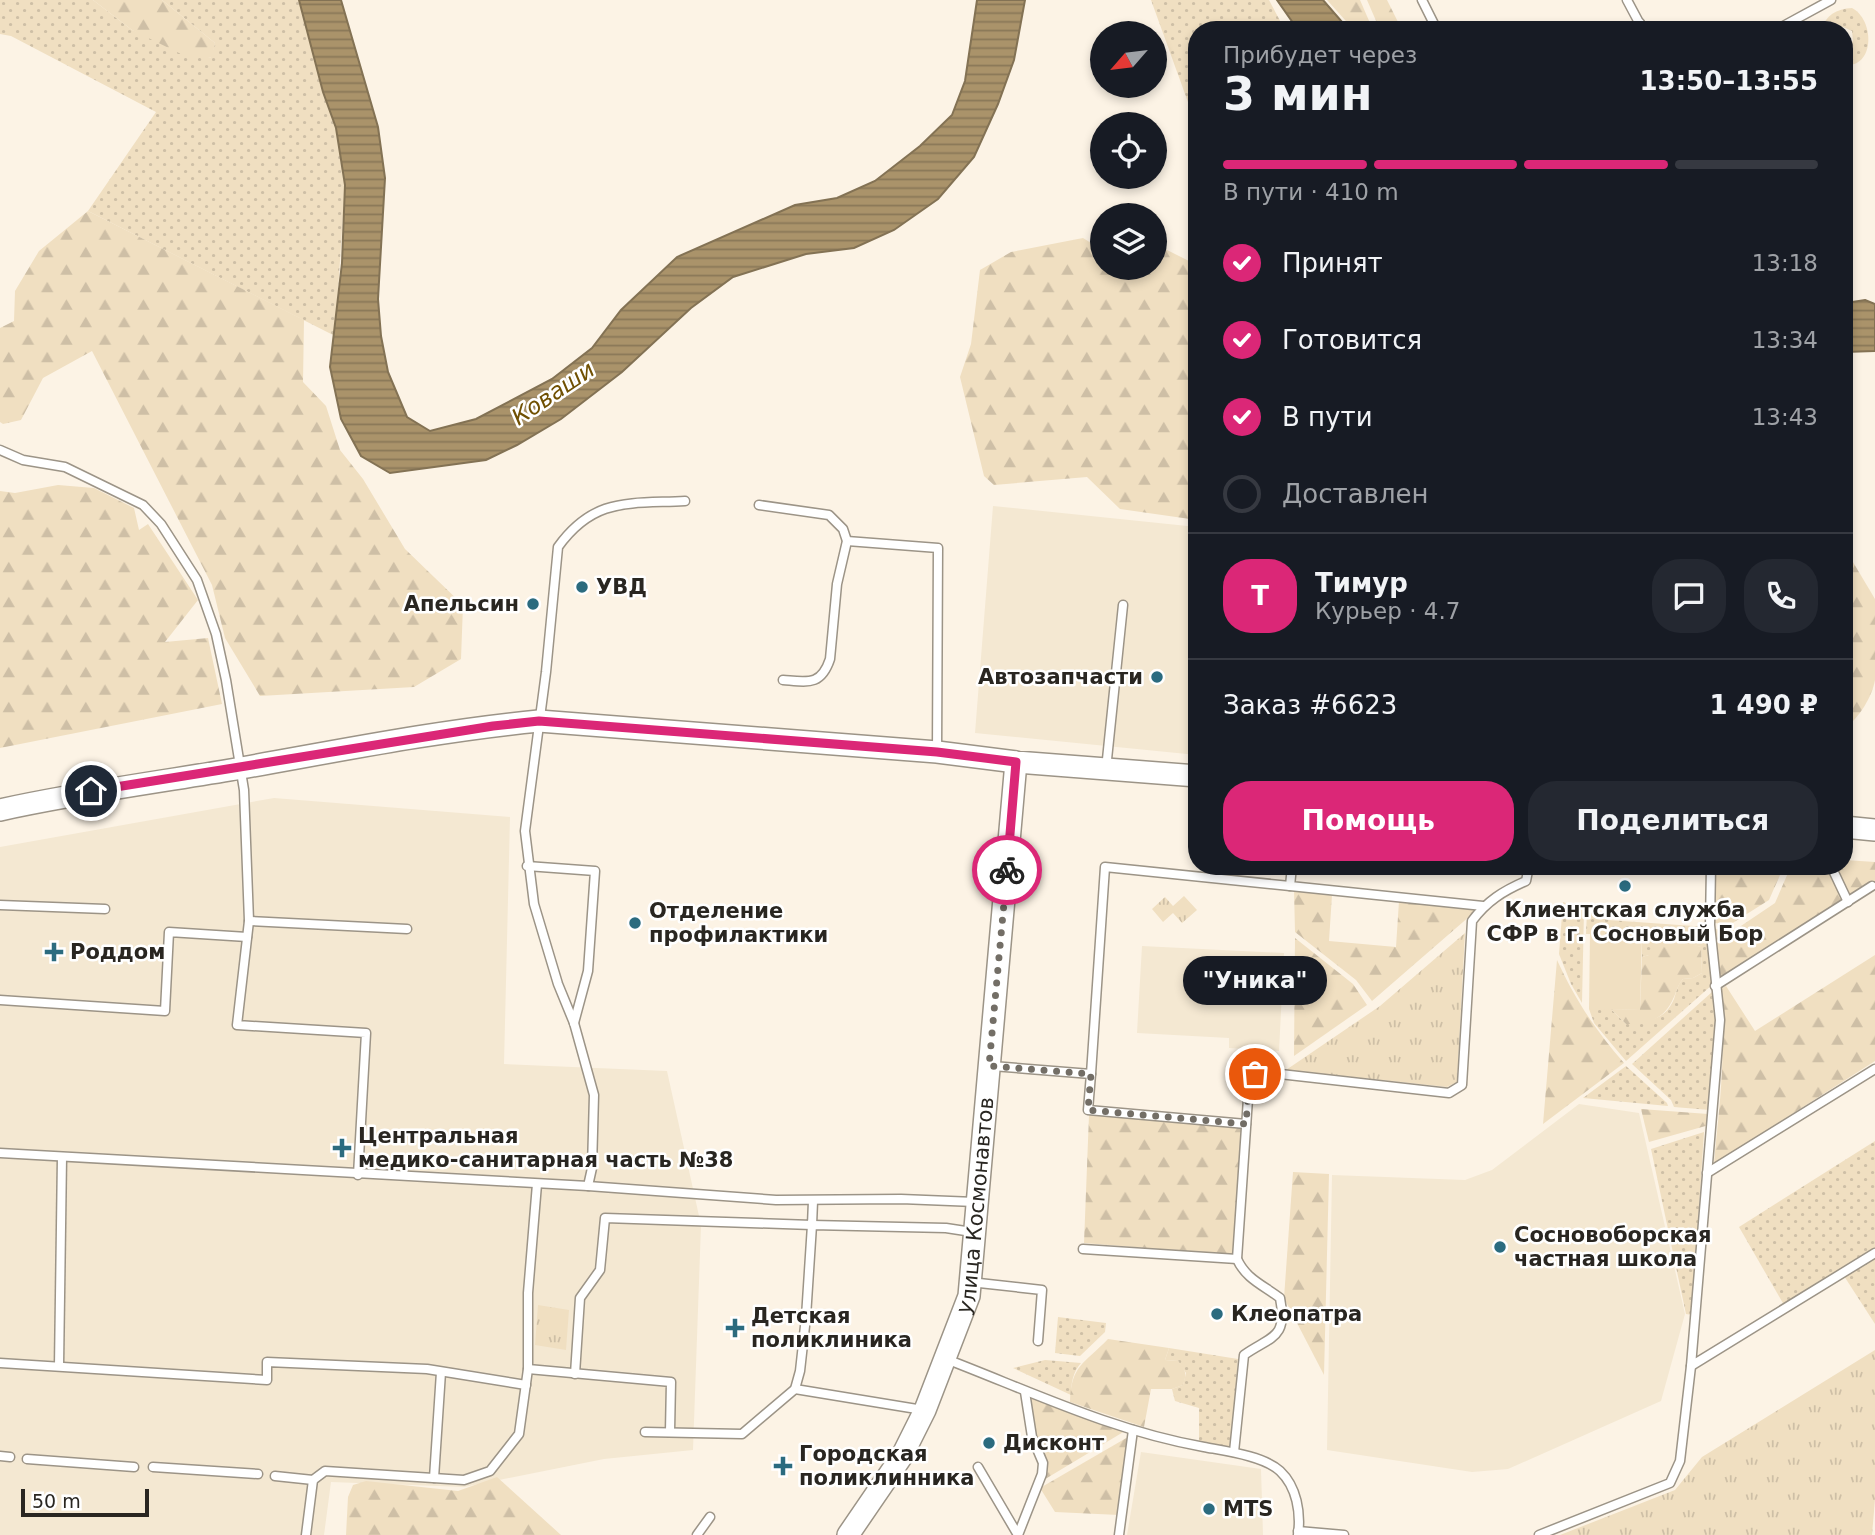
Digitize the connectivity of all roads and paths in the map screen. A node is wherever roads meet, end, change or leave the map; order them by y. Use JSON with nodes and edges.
{"nodes":[{"id":1,"x":1422,"y":0,"type":"edge"},
{"id":2,"x":1628,"y":0,"type":"edge"},
{"id":3,"x":1831,"y":0,"type":"edge"},
{"id":4,"x":1432,"y":21,"type":"edge"},
{"id":5,"x":1639,"y":21,"type":"edge"},
{"id":6,"x":1792,"y":21,"type":"edge"},
{"id":7,"x":0,"y":450,"type":"edge"},
{"id":8,"x":685,"y":500,"type":"dead end"},
{"id":9,"x":759,"y":505,"type":"dead end"},
{"id":10,"x":847,"y":541,"type":"junction"},
{"id":11,"x":1123,"y":605,"type":"dead end"},
{"id":12,"x":783,"y":680,"type":"dead end"},
{"id":13,"x":539,"y":721,"type":"junction"},
{"id":14,"x":937,"y":752,"type":"junction"},
{"id":15,"x":1016,"y":762,"type":"junction"},
{"id":16,"x":241,"y":768,"type":"junction"},
{"id":17,"x":1106,"y":769,"type":"junction"},
{"id":18,"x":1188,"y":775,"type":"edge"},
{"id":19,"x":0,"y":810,"type":"edge"},
{"id":20,"x":1853,"y":828,"type":"edge"},
{"id":21,"x":1875,"y":830,"type":"edge"},
{"id":22,"x":527,"y":866,"type":"junction"},
{"id":23,"x":1291,"y":875,"type":"edge"},
{"id":24,"x":1527,"y":875,"type":"edge"},
{"id":25,"x":1711,"y":875,"type":"edge"},
{"id":26,"x":1835,"y":875,"type":"edge"},
{"id":27,"x":1290,"y":886,"type":"junction"},
{"id":28,"x":1872,"y":886,"type":"dead end"},
{"id":29,"x":1848,"y":902,"type":"junction"},
{"id":30,"x":0,"y":905,"type":"edge"},
{"id":31,"x":1483,"y":906,"type":"junction"},
{"id":32,"x":105,"y":909,"type":"dead end"},
{"id":33,"x":249,"y":921,"type":"junction"},
{"id":34,"x":407,"y":929,"type":"dead end"},
{"id":35,"x":247,"y":937,"type":"junction"},
{"id":36,"x":1715,"y":986,"type":"junction"},
{"id":37,"x":0,"y":1000,"type":"edge"},
{"id":38,"x":573,"y":1023,"type":"junction"},
{"id":39,"x":989,"y":1066,"type":"junction"},
{"id":40,"x":1875,"y":1069,"type":"edge"},
{"id":41,"x":1091,"y":1074,"type":"junction"},
{"id":42,"x":1246,"y":1124,"type":"junction"},
{"id":43,"x":0,"y":1153,"type":"edge"},
{"id":44,"x":62,"y":1157,"type":"junction"},
{"id":45,"x":1707,"y":1173,"type":"junction"},
{"id":46,"x":358,"y":1175,"type":"junction"},
{"id":47,"x":537,"y":1184,"type":"junction"},
{"id":48,"x":588,"y":1186,"type":"junction"},
{"id":49,"x":813,"y":1202,"type":"junction"},
{"id":50,"x":978,"y":1202,"type":"junction"},
{"id":51,"x":812,"y":1225,"type":"junction"},
{"id":52,"x":975,"y":1232,"type":"junction"},
{"id":53,"x":1083,"y":1248,"type":"dead end"},
{"id":54,"x":1875,"y":1253,"type":"edge"},
{"id":55,"x":1237,"y":1259,"type":"junction"},
{"id":56,"x":970,"y":1282,"type":"junction"},
{"id":57,"x":1038,"y":1341,"type":"dead end"},
{"id":58,"x":946,"y":1359,"type":"junction"},
{"id":59,"x":0,"y":1363,"type":"edge"},
{"id":60,"x":60,"y":1366,"type":"junction"},
{"id":61,"x":1691,"y":1366,"type":"junction"},
{"id":62,"x":528,"y":1369,"type":"junction"},
{"id":63,"x":441,"y":1372,"type":"junction"},
{"id":64,"x":575,"y":1374,"type":"junction"},
{"id":65,"x":526,"y":1385,"type":"junction"},
{"id":66,"x":795,"y":1389,"type":"junction"},
{"id":67,"x":1025,"y":1392,"type":"junction"},
{"id":68,"x":925,"y":1410,"type":"junction"},
{"id":69,"x":1133,"y":1430,"type":"junction"},
{"id":70,"x":670,"y":1431,"type":"junction"},
{"id":71,"x":645,"y":1432,"type":"dead end"},
{"id":72,"x":1234,"y":1452,"type":"junction"},
{"id":73,"x":0,"y":1457,"type":"edge"},
{"id":74,"x":10,"y":1457,"type":"dead end"},
{"id":75,"x":27,"y":1459,"type":"dead end"},
{"id":76,"x":134,"y":1467,"type":"dead end"},
{"id":77,"x":153,"y":1467,"type":"dead end"},
{"id":78,"x":978,"y":1467,"type":"dead end"},
{"id":79,"x":258,"y":1474,"type":"dead end"},
{"id":80,"x":275,"y":1476,"type":"dead end"},
{"id":81,"x":434,"y":1478,"type":"junction"},
{"id":82,"x":313,"y":1480,"type":"junction"},
{"id":83,"x":709,"y":1517,"type":"dead end"},
{"id":84,"x":1298,"y":1533,"type":"edge"},
{"id":85,"x":306,"y":1535,"type":"edge"},
{"id":86,"x":697,"y":1535,"type":"edge"},
{"id":87,"x":848,"y":1535,"type":"edge"},
{"id":88,"x":1018,"y":1535,"type":"edge"},
{"id":89,"x":1119,"y":1535,"type":"edge"},
{"id":90,"x":1344,"y":1535,"type":"edge"},
{"id":91,"x":1539,"y":1535,"type":"edge"}],
"edges":[{"from":1,"to":4,"type":"lane"},
{"from":2,"to":5,"type":"lane"},
{"from":3,"to":6,"type":"lane"},
{"from":7,"to":16,"type":"lane"},
{"from":8,"to":13,"type":"lane"},
{"from":9,"to":10,"type":"lane"},
{"from":10,"to":12,"type":"lane"},
{"from":10,"to":14,"type":"lane"},
{"from":11,"to":17,"type":"lane"},
{"from":13,"to":14,"type":"street"},
{"from":13,"to":16,"type":"street"},
{"from":13,"to":22,"type":"lane"},
{"from":14,"to":15,"type":"street"},
{"from":15,"to":17,"type":"street"},
{"from":15,"to":39,"type":"street","name":"улица Космонавтов"},
{"from":16,"to":19,"type":"street"},
{"from":16,"to":33,"type":"lane"},
{"from":17,"to":18,"type":"street"},
{"from":20,"to":21,"type":"street"},
{"from":22,"to":38,"type":"lane"},
{"from":22,"to":38,"type":"lane"},
{"from":23,"to":27,"type":"lane"},
{"from":24,"to":31,"type":"lane"},
{"from":25,"to":36,"type":"lane"},
{"from":26,"to":29,"type":"lane"},
{"from":27,"to":31,"type":"lane"},
{"from":27,"to":41,"type":"lane"},
{"from":28,"to":29,"type":"lane"},
{"from":29,"to":36,"type":"lane"},
{"from":30,"to":32,"type":"lane"},
{"from":31,"to":42,"type":"lane"},
{"from":33,"to":34,"type":"lane"},
{"from":33,"to":35,"type":"lane"},
{"from":35,"to":37,"type":"lane"},
{"from":35,"to":46,"type":"lane"},
{"from":36,"to":45,"type":"lane"},
{"from":38,"to":48,"type":"lane"},
{"from":39,"to":41,"type":"lane"},
{"from":39,"to":50,"type":"street","name":"улица Космонавтов"},
{"from":40,"to":45,"type":"lane"},
{"from":41,"to":42,"type":"lane"},
{"from":42,"to":55,"type":"lane"},
{"from":43,"to":44,"type":"lane"},
{"from":44,"to":46,"type":"lane"},
{"from":44,"to":60,"type":"lane"},
{"from":45,"to":61,"type":"lane"},
{"from":46,"to":47,"type":"lane"},
{"from":47,"to":48,"type":"lane"},
{"from":47,"to":62,"type":"lane"},
{"from":48,"to":49,"type":"lane"},
{"from":49,"to":50,"type":"lane"},
{"from":49,"to":51,"type":"lane"},
{"from":50,"to":52,"type":"street","name":"улица Космонавтов"},
{"from":51,"to":52,"type":"lane"},
{"from":51,"to":64,"type":"lane"},
{"from":51,"to":66,"type":"lane"},
{"from":52,"to":56,"type":"street","name":"улица Космонавтов"},
{"from":53,"to":55,"type":"lane"},
{"from":54,"to":61,"type":"lane"},
{"from":55,"to":72,"type":"lane"},
{"from":56,"to":57,"type":"lane"},
{"from":56,"to":58,"type":"street","name":"улица Космонавтов"},
{"from":58,"to":67,"type":"lane"},
{"from":58,"to":68,"type":"street","name":"улица Космонавтов"},
{"from":59,"to":60,"type":"lane"},
{"from":60,"to":63,"type":"lane"},
{"from":61,"to":91,"type":"lane"},
{"from":62,"to":64,"type":"lane"},
{"from":62,"to":65,"type":"lane"},
{"from":63,"to":65,"type":"lane"},
{"from":63,"to":81,"type":"lane"},
{"from":64,"to":70,"type":"lane"},
{"from":65,"to":81,"type":"lane"},
{"from":66,"to":68,"type":"lane"},
{"from":66,"to":70,"type":"lane"},
{"from":67,"to":69,"type":"lane"},
{"from":67,"to":88,"type":"lane"},
{"from":68,"to":87,"type":"street","name":"улица Космонавтов"},
{"from":69,"to":72,"type":"lane"},
{"from":69,"to":89,"type":"lane"},
{"from":70,"to":71,"type":"lane"},
{"from":72,"to":84,"type":"lane"},
{"from":73,"to":74,"type":"lane"},
{"from":75,"to":76,"type":"lane"},
{"from":77,"to":79,"type":"lane"},
{"from":78,"to":88,"type":"lane"},
{"from":80,"to":82,"type":"lane"},
{"from":81,"to":82,"type":"lane"},
{"from":82,"to":85,"type":"lane"},
{"from":83,"to":86,"type":"lane"},
{"from":84,"to":90,"type":"lane"}]}
